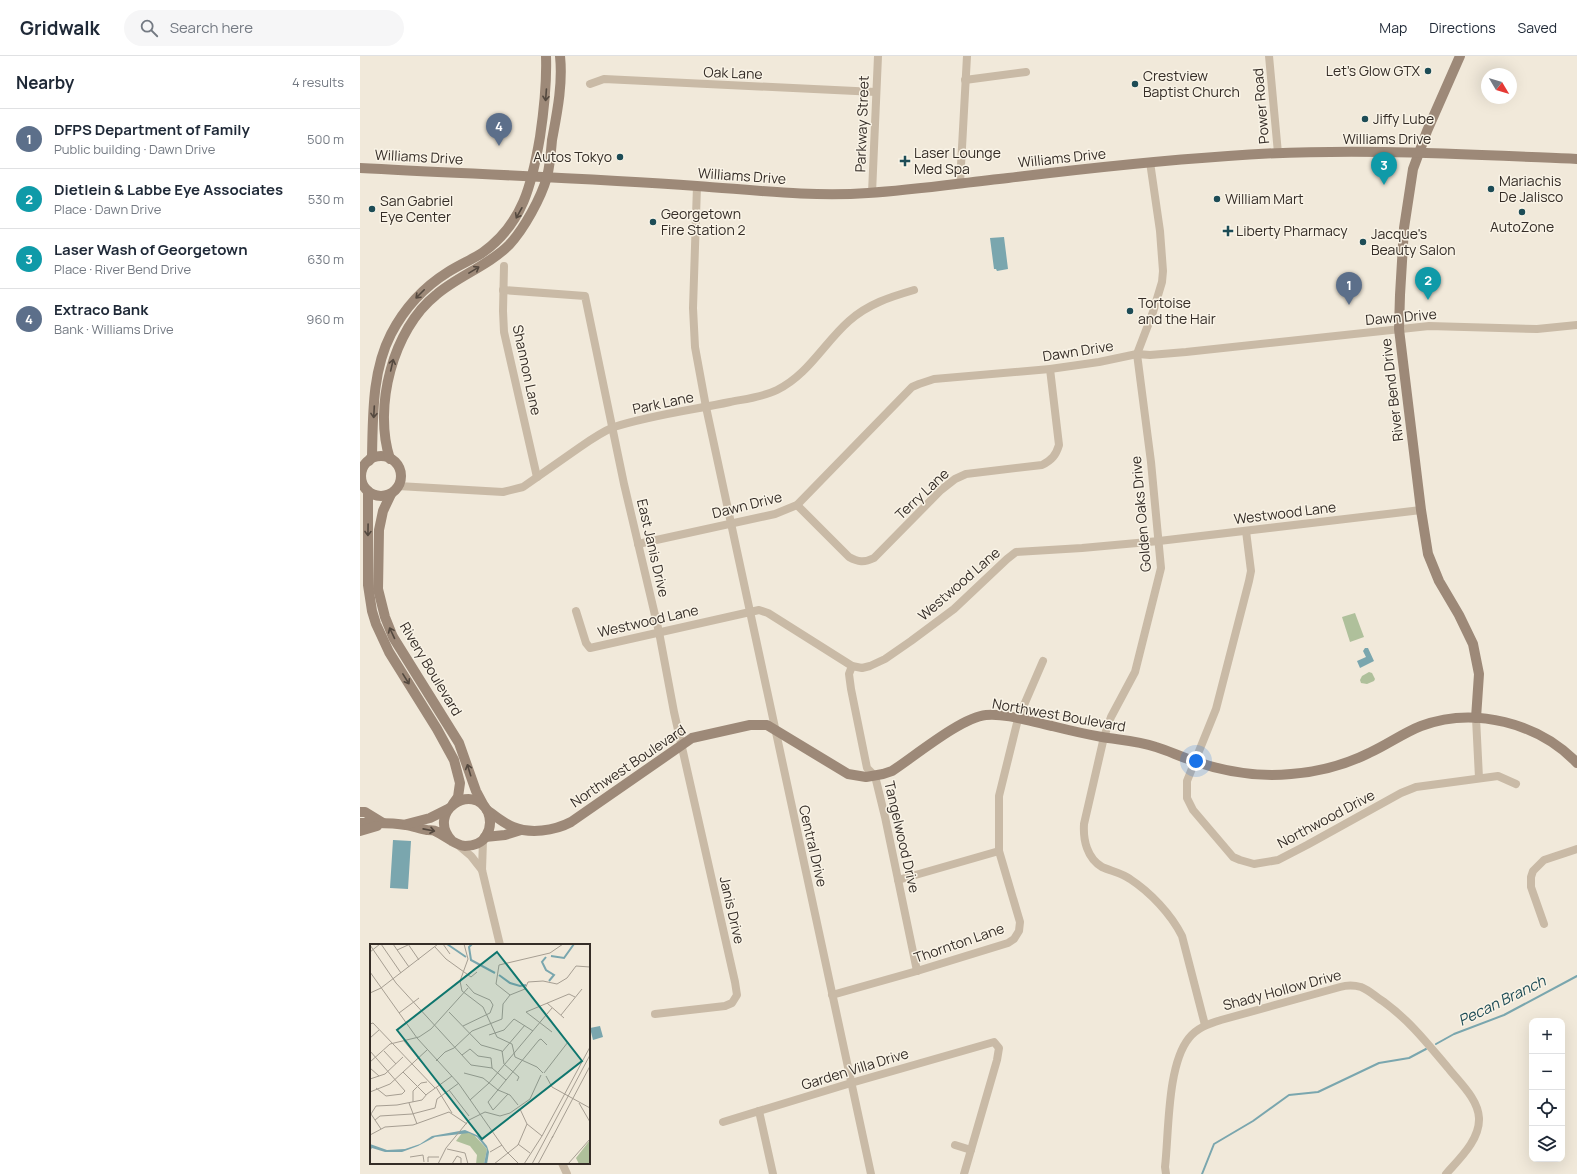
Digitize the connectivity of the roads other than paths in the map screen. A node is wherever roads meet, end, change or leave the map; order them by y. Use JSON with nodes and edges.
{"nodes":[{"id":1,"x":546,"y":56,"type":"edge"},
{"id":2,"x":560,"y":56,"type":"edge"},
{"id":3,"x":878,"y":56,"type":"edge"},
{"id":4,"x":967,"y":56,"type":"edge"},
{"id":5,"x":1269,"y":56,"type":"edge"},
{"id":6,"x":1460,"y":56,"type":"edge"},
{"id":7,"x":1026,"y":72,"type":"dead end"},
{"id":8,"x":965,"y":80,"type":"junction"},
{"id":9,"x":590,"y":84,"type":"dead end"},
{"id":10,"x":876,"y":92,"type":"junction"},
{"id":11,"x":1418,"y":152,"type":"junction"},
{"id":12,"x":1278,"y":153,"type":"junction"},
{"id":13,"x":1577,"y":159,"type":"edge"},
{"id":14,"x":1150,"y":162,"type":"junction"},
{"id":15,"x":360,"y":168,"type":"edge"},
{"id":16,"x":533,"y":176,"type":"junction"},
{"id":17,"x":547,"y":176,"type":"junction"},
{"id":18,"x":960,"y":184,"type":"junction"},
{"id":19,"x":697,"y":186,"type":"junction"},
{"id":20,"x":872,"y":193,"type":"junction"},
{"id":21,"x":504,"y":266,"type":"dead end"},
{"id":22,"x":503,"y":290,"type":"junction"},
{"id":23,"x":914,"y":290,"type":"dead end"},
{"id":24,"x":1577,"y":325,"type":"edge"},
{"id":25,"x":1399,"y":329,"type":"junction"},
{"id":26,"x":1137,"y":354,"type":"junction"},
{"id":27,"x":1050,"y":369,"type":"junction"},
{"id":28,"x":706,"y":407,"type":"junction"},
{"id":29,"x":613,"y":428,"type":"junction"},
{"id":30,"x":390,"y":459,"type":"junction"},
{"id":31,"x":369,"y":461,"type":"junction"},
{"id":32,"x":537,"y":477,"type":"junction"},
{"id":33,"x":363,"y":486,"type":"edge"},
{"id":34,"x":398,"y":486,"type":"junction"},
{"id":35,"x":391,"y":494,"type":"junction"},
{"id":36,"x":797,"y":505,"type":"junction"},
{"id":37,"x":1420,"y":510,"type":"junction"},
{"id":38,"x":731,"y":523,"type":"junction"},
{"id":39,"x":1246,"y":531,"type":"junction"},
{"id":40,"x":1159,"y":541,"type":"junction"},
{"id":41,"x":638,"y":544,"type":"junction"},
{"id":42,"x":378,"y":589,"type":"junction"},
{"id":43,"x":368,"y":592,"type":"junction"},
{"id":44,"x":576,"y":611,"type":"dead end"},
{"id":45,"x":750,"y":612,"type":"junction"},
{"id":46,"x":659,"y":632,"type":"junction"},
{"id":47,"x":408,"y":659,"type":"junction"},
{"id":48,"x":1042,"y":661,"type":"dead end"},
{"id":49,"x":398,"y":666,"type":"junction"},
{"id":50,"x":852,"y":666,"type":"junction"},
{"id":51,"x":1476,"y":718,"type":"junction"},
{"id":52,"x":1018,"y":719,"type":"junction"},
{"id":53,"x":447,"y":722,"type":"junction"},
{"id":54,"x":437,"y":729,"type":"junction"},
{"id":55,"x":776,"y":730,"type":"junction"},
{"id":56,"x":1104,"y":737,"type":"junction"},
{"id":57,"x":681,"y":744,"type":"junction"},
{"id":58,"x":1194,"y":761,"type":"junction"},
{"id":59,"x":1577,"y":763,"type":"edge"},
{"id":60,"x":875,"y":776,"type":"junction"},
{"id":61,"x":1479,"y":778,"type":"junction"},
{"id":62,"x":1516,"y":784,"type":"dead end"},
{"id":63,"x":451,"y":806,"type":"junction"},
{"id":64,"x":485,"y":808,"type":"junction"},
{"id":65,"x":360,"y":812,"type":"edge"},
{"id":66,"x":360,"y":823,"type":"edge"},
{"id":67,"x":385,"y":824,"type":"junction"},
{"id":68,"x":404,"y":824,"type":"junction"},
{"id":69,"x":521,"y":830,"type":"junction"},
{"id":70,"x":360,"y":831,"type":"edge"},
{"id":71,"x":484,"y":838,"type":"junction"},
{"id":72,"x":454,"y":842,"type":"junction"},
{"id":73,"x":1577,"y":849,"type":"edge"},
{"id":74,"x":999,"y":851,"type":"junction"},
{"id":75,"x":482,"y":870,"type":"junction"},
{"id":76,"x":898,"y":880,"type":"junction"},
{"id":77,"x":1544,"y":924,"type":"dead end"},
{"id":78,"x":500,"y":944,"type":"edge"},
{"id":79,"x":917,"y":971,"type":"junction"},
{"id":80,"x":832,"y":995,"type":"junction"},
{"id":81,"x":655,"y":1014,"type":"dead end"},
{"id":82,"x":1205,"y":1025,"type":"junction"},
{"id":83,"x":851,"y":1083,"type":"junction"},
{"id":84,"x":759,"y":1111,"type":"junction"},
{"id":85,"x":723,"y":1122,"type":"dead end"},
{"id":86,"x":955,"y":1145,"type":"dead end"},
{"id":87,"x":971,"y":1150,"type":"junction"},
{"id":88,"x":562,"y":1164,"type":"edge"},
{"id":89,"x":567,"y":1174,"type":"edge"},
{"id":90,"x":773,"y":1174,"type":"edge"},
{"id":91,"x":871,"y":1174,"type":"edge"},
{"id":92,"x":964,"y":1174,"type":"edge"},
{"id":93,"x":1166,"y":1174,"type":"edge"},
{"id":94,"x":1446,"y":1174,"type":"edge"}],
"edges":[{"from":1,"to":16,"type":"street","one_way":true},
{"from":2,"to":17,"type":"street"},
{"from":3,"to":10,"type":"street","name":"Parkway Street"},
{"from":4,"to":8,"type":"street"},
{"from":5,"to":12,"type":"street","name":"Power Road"},
{"from":6,"to":11,"type":"street","name":"River Bend Drive"},
{"from":7,"to":8,"type":"street"},
{"from":8,"to":18,"type":"street"},
{"from":9,"to":10,"type":"street","name":"Oak Lane"},
{"from":10,"to":20,"type":"street","name":"Parkway Street"},
{"from":11,"to":12,"type":"street","name":"Williams Drive"},
{"from":11,"to":13,"type":"street","name":"Williams Drive"},
{"from":11,"to":25,"type":"street","name":"River Bend Drive"},
{"from":12,"to":14,"type":"street","name":"Williams Drive"},
{"from":14,"to":18,"type":"street","name":"Williams Drive"},
{"from":14,"to":26,"type":"street","name":"Golden Oaks Drive"},
{"from":15,"to":16,"type":"street","name":"Williams Drive"},
{"from":16,"to":17,"type":"street","name":"Williams Drive"},
{"from":16,"to":31,"type":"street","one_way":true},
{"from":17,"to":19,"type":"street","name":"Williams Drive"},
{"from":30,"to":17,"type":"street","one_way":true},
{"from":18,"to":20,"type":"street","name":"Williams Drive"},
{"from":19,"to":20,"type":"street","name":"Williams Drive"},
{"from":19,"to":28,"type":"street","name":"Central Drive"},
{"from":21,"to":22,"type":"street","name":"Shannon Lane"},
{"from":22,"to":29,"type":"street","name":"East Janis Drive"},
{"from":22,"to":32,"type":"street","name":"Shannon Lane"},
{"from":23,"to":28,"type":"street","name":"Park Lane"},
{"from":24,"to":25,"type":"street","name":"Dawn Drive"},
{"from":25,"to":26,"type":"street","name":"Dawn Drive"},
{"from":25,"to":37,"type":"street","name":"River Bend Drive"},
{"from":26,"to":27,"type":"street","name":"Dawn Drive"},
{"from":26,"to":40,"type":"street","name":"Golden Oaks Drive"},
{"from":27,"to":36,"type":"street","name":"Dawn Drive"},
{"from":27,"to":36,"type":"street","name":"Terry Lane"},
{"from":28,"to":29,"type":"street","name":"Park Lane"},
{"from":28,"to":38,"type":"street","name":"Central Drive"},
{"from":29,"to":32,"type":"street","name":"Park Lane"},
{"from":29,"to":41,"type":"street","name":"East Janis Drive"},
{"from":30,"to":31,"type":"street"},
{"from":30,"to":34,"type":"street"},
{"from":31,"to":33,"type":"street"},
{"from":32,"to":34,"type":"street","name":"Park Lane"},
{"from":33,"to":35,"type":"street"},
{"from":33,"to":43,"type":"street","name":"Rivery Boulevard","one_way":true},
{"from":34,"to":35,"type":"street"},
{"from":35,"to":42,"type":"street","name":"Rivery Boulevard"},
{"from":36,"to":38,"type":"street","name":"Dawn Drive"},
{"from":37,"to":39,"type":"street","name":"Westwood Lane"},
{"from":37,"to":51,"type":"street","name":"River Bend Drive"},
{"from":38,"to":41,"type":"street","name":"Dawn Drive"},
{"from":38,"to":45,"type":"street","name":"Central Drive"},
{"from":39,"to":40,"type":"street","name":"Westwood Lane"},
{"from":39,"to":58,"type":"street","name":"Northwood Drive"},
{"from":40,"to":50,"type":"street","name":"Westwood Lane"},
{"from":40,"to":56,"type":"street","name":"Golden Oaks Drive"},
{"from":41,"to":46,"type":"street","name":"East Janis Drive"},
{"from":42,"to":43,"type":"street"},
{"from":47,"to":42,"type":"street","name":"Rivery Boulevard","one_way":true},
{"from":43,"to":49,"type":"street","name":"Rivery Boulevard"},
{"from":44,"to":46,"type":"street","name":"Westwood Lane"},
{"from":45,"to":46,"type":"street","name":"Westwood Lane"},
{"from":45,"to":50,"type":"street","name":"Westwood Lane"},
{"from":45,"to":55,"type":"street","name":"Central Drive"},
{"from":46,"to":57,"type":"street","name":"East Janis Drive"},
{"from":47,"to":49,"type":"street"},
{"from":47,"to":53,"type":"street","name":"Rivery Boulevard"},
{"from":48,"to":52,"type":"street","name":"Thornton Lane"},
{"from":49,"to":54,"type":"street","name":"Rivery Boulevard","one_way":true},
{"from":50,"to":60,"type":"street","name":"Tangelwood Drive"},
{"from":51,"to":58,"type":"street","name":"Northwest Boulevard"},
{"from":51,"to":59,"type":"street","name":"Northwest Boulevard"},
{"from":51,"to":61,"type":"street"},
{"from":52,"to":56,"type":"street","name":"Northwest Boulevard"},
{"from":52,"to":60,"type":"street","name":"Northwest Boulevard"},
{"from":52,"to":74,"type":"street","name":"Thornton Lane"},
{"from":53,"to":54,"type":"street"},
{"from":64,"to":53,"type":"street","name":"Rivery Boulevard","one_way":true},
{"from":54,"to":63,"type":"street","name":"Rivery Boulevard"},
{"from":55,"to":57,"type":"street","name":"Northwest Boulevard"},
{"from":55,"to":60,"type":"street","name":"Northwest Boulevard"},
{"from":55,"to":80,"type":"street","name":"Central Drive"},
{"from":56,"to":58,"type":"street","name":"Northwest Boulevard"},
{"from":56,"to":82,"type":"street","name":"Golden Oaks Drive"},
{"from":57,"to":69,"type":"street","name":"Northwest Boulevard"},
{"from":57,"to":81,"type":"street","name":"Janis Drive"},
{"from":58,"to":61,"type":"street","name":"Northwood Drive"},
{"from":60,"to":76,"type":"street","name":"Tangelwood Drive"},
{"from":61,"to":62,"type":"street","name":"Northwood Drive"},
{"from":63,"to":64,"type":"street"},
{"from":63,"to":68,"type":"street"},
{"from":63,"to":72,"type":"street"},
{"from":64,"to":69,"type":"street","name":"Northwest Boulevard"},
{"from":64,"to":71,"type":"street"},
{"from":65,"to":67,"type":"street"},
{"from":66,"to":67,"type":"street"},
{"from":67,"to":68,"type":"street"},
{"from":67,"to":70,"type":"street"},
{"from":68,"to":72,"type":"street","one_way":true},
{"from":69,"to":71,"type":"street","name":"Northwest Boulevard"},
{"from":71,"to":72,"type":"street"},
{"from":71,"to":75,"type":"street"},
{"from":72,"to":75,"type":"street"},
{"from":73,"to":77,"type":"street"},
{"from":74,"to":76,"type":"street"},
{"from":74,"to":79,"type":"street","name":"Thornton Lane"},
{"from":75,"to":78,"type":"street"},
{"from":76,"to":79,"type":"street","name":"Tangelwood Drive"},
{"from":79,"to":80,"type":"street","name":"Thornton Lane"},
{"from":80,"to":83,"type":"street","name":"Central Drive"},
{"from":82,"to":93,"type":"street"},
{"from":82,"to":94,"type":"street","name":"Shady Hollow Drive"},
{"from":83,"to":84,"type":"street","name":"Garden Villa Drive"},
{"from":83,"to":87,"type":"street","name":"Garden Villa Drive"},
{"from":83,"to":91,"type":"street","name":"Central Drive"},
{"from":84,"to":85,"type":"street","name":"Garden Villa Drive"},
{"from":84,"to":90,"type":"street"},
{"from":86,"to":87,"type":"street"},
{"from":87,"to":92,"type":"street"},
{"from":88,"to":89,"type":"street"}]}
